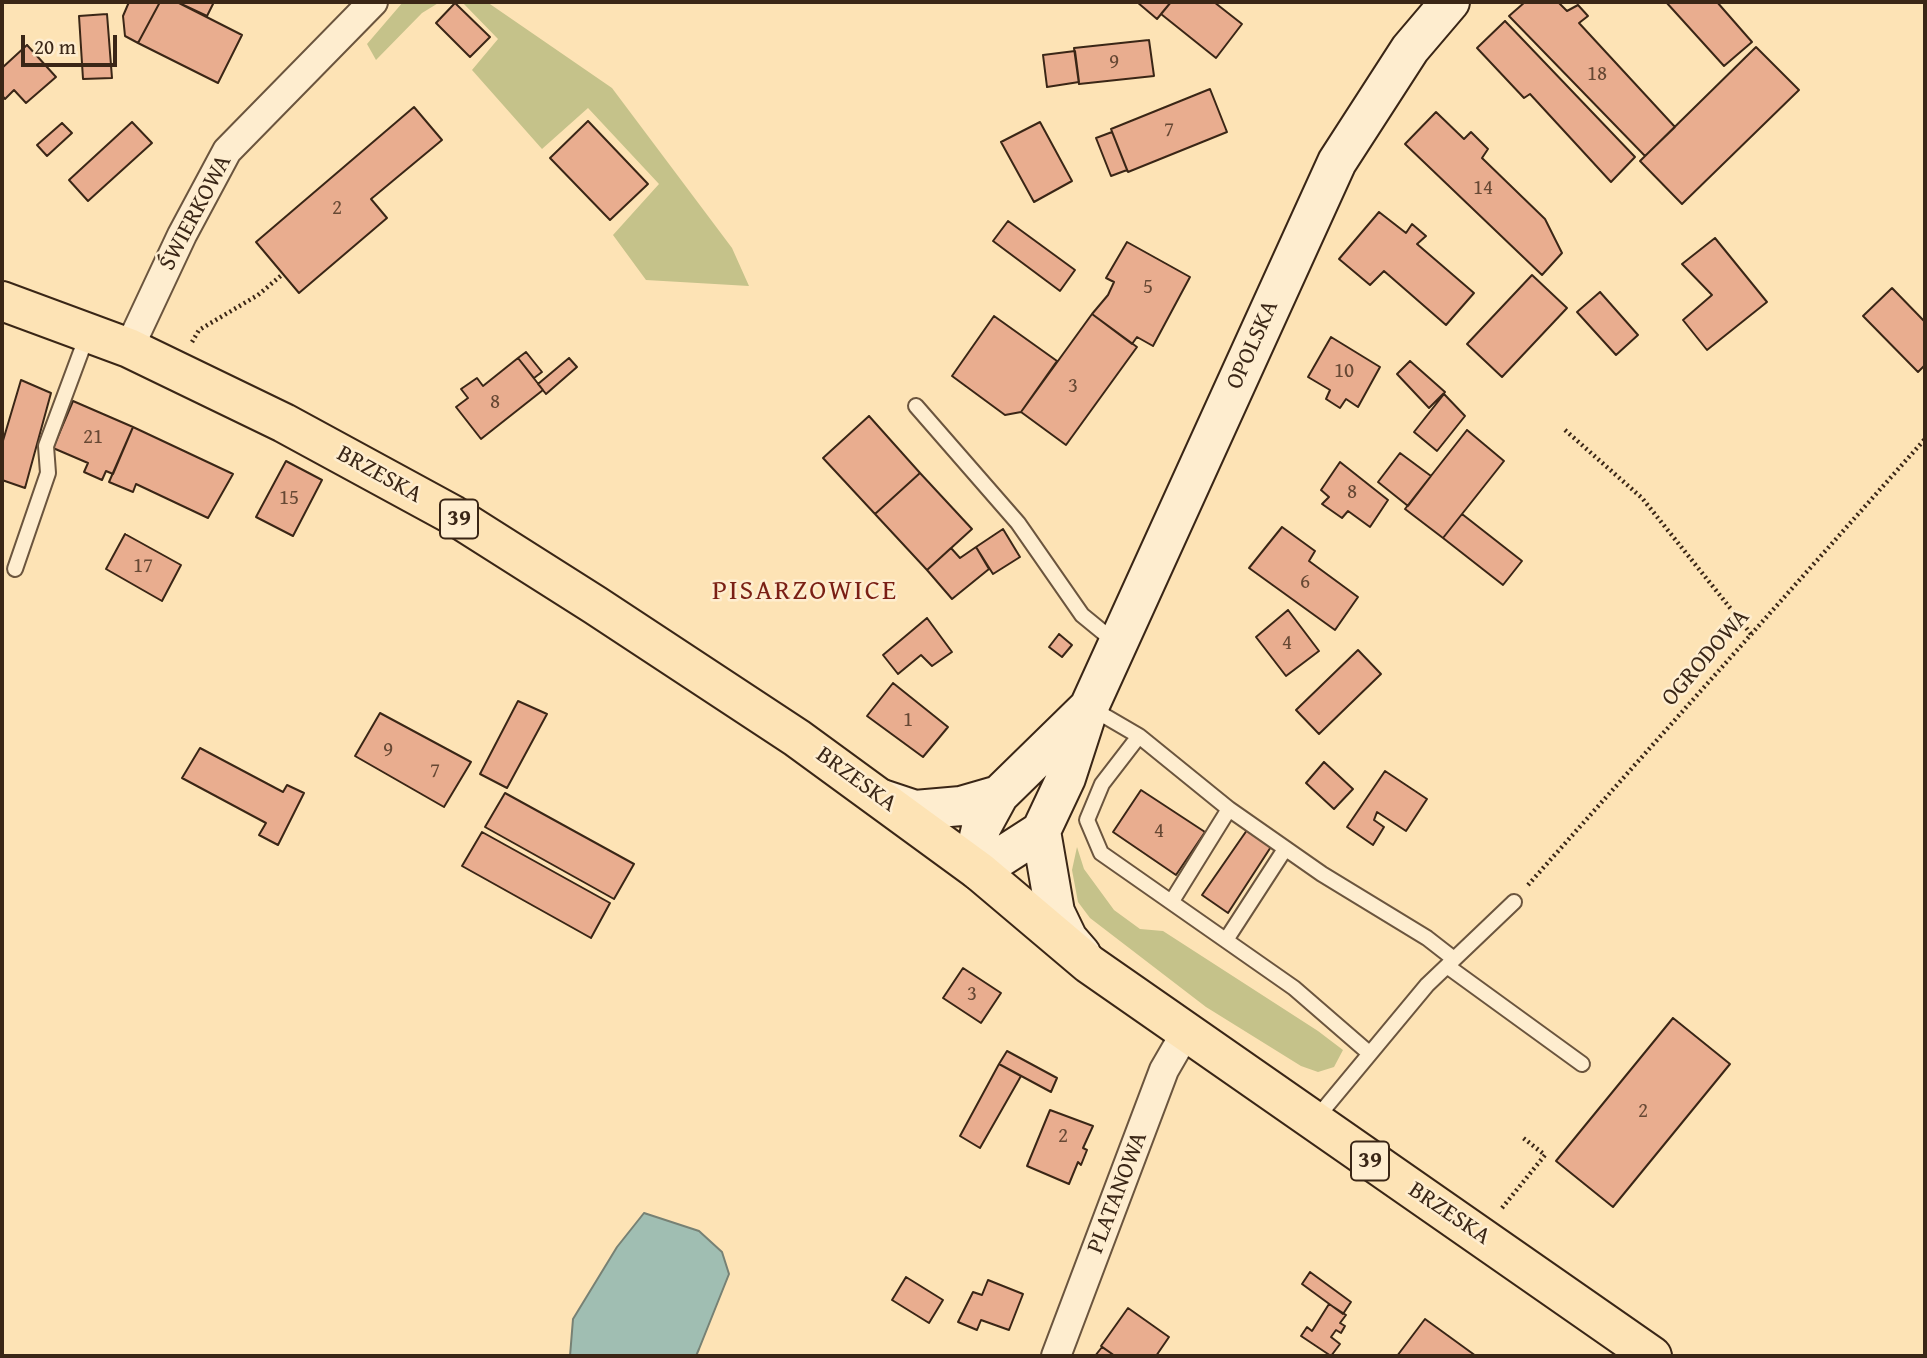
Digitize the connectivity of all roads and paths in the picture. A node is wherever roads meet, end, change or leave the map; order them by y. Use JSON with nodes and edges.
{"nodes":[{"id":1,"x":373,"y":2,"type":"edge"},
{"id":2,"x":1450,"y":2,"type":"edge"},
{"id":3,"x":283,"y":274,"type":"dead end"},
{"id":4,"x":2,"y":301,"type":"edge"},
{"id":5,"x":89,"y":332,"type":"junction"},
{"id":6,"x":129,"y":348,"type":"junction"},
{"id":7,"x":188,"y":349,"type":"dead end"},
{"id":8,"x":916,"y":406,"type":"dead end"},
{"id":9,"x":1565,"y":430,"type":"dead end"},
{"id":10,"x":1925,"y":439,"type":"edge"},
{"id":11,"x":15,"y":569,"type":"dead end"},
{"id":12,"x":1751,"y":634,"type":"junction"},
{"id":13,"x":1119,"y":644,"type":"junction"},
{"id":14,"x":1089,"y":707,"type":"junction"},
{"id":15,"x":1139,"y":736,"type":"junction"},
{"id":16,"x":999,"y":795,"type":"junction"},
{"id":17,"x":882,"y":799,"type":"junction"},
{"id":18,"x":1229,"y":809,"type":"junction"},
{"id":19,"x":1041,"y":831,"type":"junction"},
{"id":20,"x":1285,"y":849,"type":"junction"},
{"id":21,"x":979,"y":871,"type":"junction"},
{"id":22,"x":1172,"y":901,"type":"junction"},
{"id":23,"x":1514,"y":902,"type":"joint"},
{"id":24,"x":1226,"y":940,"type":"junction"},
{"id":25,"x":1450,"y":963,"type":"junction"},
{"id":26,"x":1089,"y":964,"type":"junction"},
{"id":27,"x":1186,"y":1032,"type":"junction"},
{"id":28,"x":1369,"y":1053,"type":"junction"},
{"id":29,"x":1582,"y":1063,"type":"dead end"},
{"id":30,"x":1314,"y":1122,"type":"junction"},
{"id":31,"x":1522,"y":1137,"type":"dead end"},
{"id":32,"x":1501,"y":1209,"type":"dead end"},
{"id":33,"x":1056,"y":1356,"type":"edge"},
{"id":34,"x":1652,"y":1356,"type":"edge"}],
"edges":[{"from":1,"to":6,"type":"street","name":"ŚWIERKOWA"},
{"from":2,"to":13,"type":"main road","name":"OPOLSKA"},
{"from":3,"to":7,"type":"path"},
{"from":4,"to":5,"type":"main road","name":"BRZESKA","number":"39"},
{"from":5,"to":6,"type":"main road","name":"BRZESKA","number":"39"},
{"from":5,"to":11,"type":"lane"},
{"from":6,"to":17,"type":"main road","name":"BRZESKA","number":"39"},
{"from":8,"to":13,"type":"lane"},
{"from":9,"to":12,"type":"path"},
{"from":10,"to":12,"type":"path","name":"OGRODOWA"},
{"from":12,"to":23,"type":"path","name":"OGRODOWA"},
{"from":13,"to":14,"type":"main road","name":"OPOLSKA"},
{"from":14,"to":15,"type":"lane"},
{"from":14,"to":16,"type":"main road","name":"OPOLSKA"},
{"from":14,"to":19,"type":"main road","name":"OPOLSKA"},
{"from":15,"to":18,"type":"lane"},
{"from":15,"to":22,"type":"lane"},
{"from":16,"to":17,"type":"main road","name":"OPOLSKA"},
{"from":16,"to":21,"type":"main road","name":"OPOLSKA"},
{"from":17,"to":21,"type":"main road","name":"BRZESKA","number":"39"},
{"from":18,"to":20,"type":"lane"},
{"from":18,"to":22,"type":"lane"},
{"from":19,"to":21,"type":"main road"},
{"from":19,"to":26,"type":"main road"},
{"from":20,"to":24,"type":"lane"},
{"from":20,"to":25,"type":"lane"},
{"from":21,"to":26,"type":"main road","name":"BRZESKA","number":"39"},
{"from":22,"to":24,"type":"lane"},
{"from":23,"to":25,"type":"lane"},
{"from":24,"to":28,"type":"lane"},
{"from":25,"to":28,"type":"lane"},
{"from":25,"to":29,"type":"lane"},
{"from":26,"to":27,"type":"main road","name":"BRZESKA","number":"39"},
{"from":27,"to":30,"type":"main road","name":"BRZESKA","number":"39"},
{"from":27,"to":33,"type":"street","name":"PLATANOWA"},
{"from":28,"to":30,"type":"lane"},
{"from":30,"to":34,"type":"main road","name":"BRZESKA","number":"39"},
{"from":31,"to":32,"type":"path"}]}
